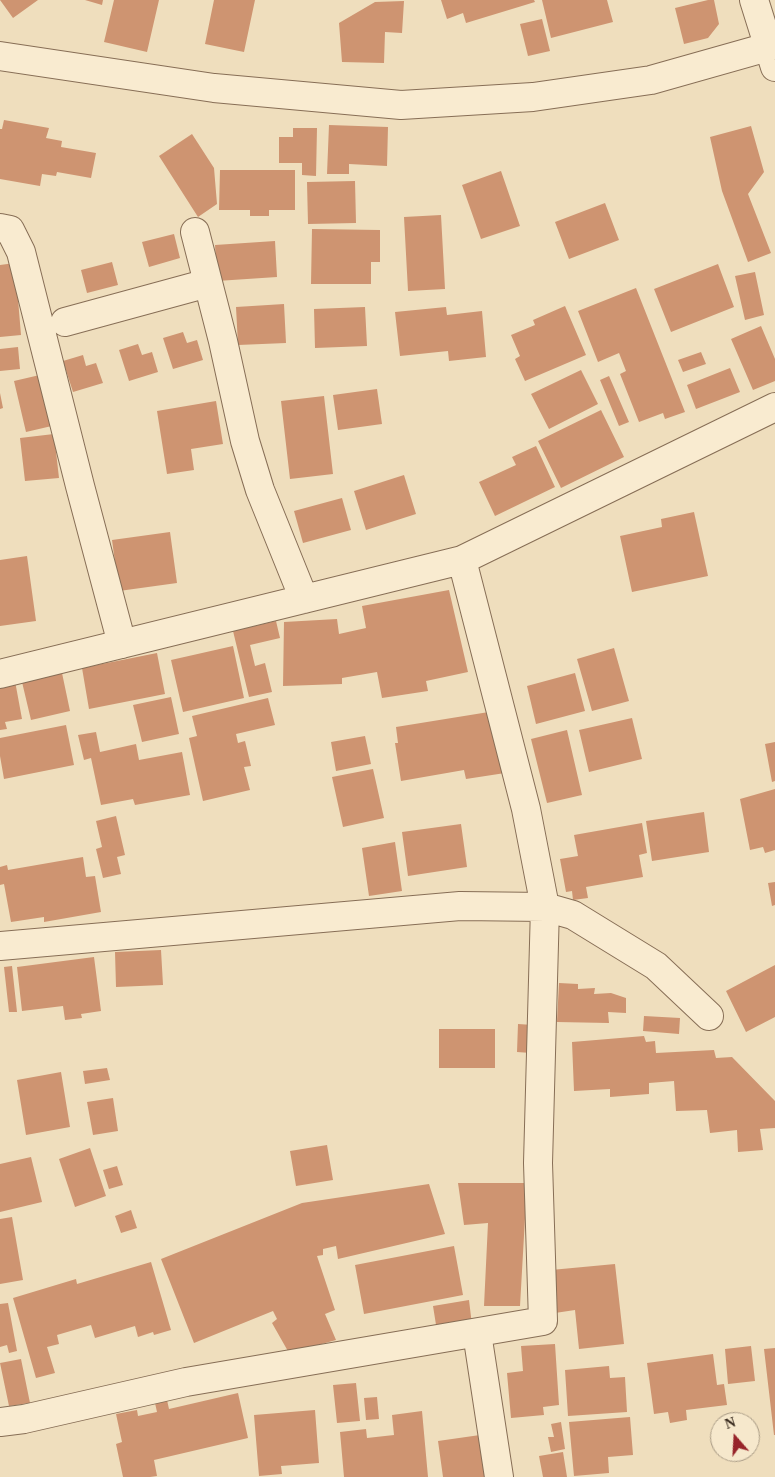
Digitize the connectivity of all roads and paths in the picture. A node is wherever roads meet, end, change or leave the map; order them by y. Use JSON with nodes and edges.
{"nodes":[{"id":1,"x":754,"y":0,"type":"edge"},
{"id":2,"x":773,"y":53,"type":"edge"},
{"id":3,"x":0,"y":56,"type":"edge"},
{"id":4,"x":0,"y":228,"type":"edge"},
{"id":5,"x":195,"y":232,"type":"dead end"},
{"id":6,"x":208,"y":282,"type":"junction"},
{"id":7,"x":65,"y":322,"type":"dead end"},
{"id":8,"x":775,"y":408,"type":"edge"},
{"id":9,"x":462,"y":560,"type":"junction"},
{"id":10,"x":304,"y":599,"type":"junction"},
{"id":11,"x":122,"y":644,"type":"junction"},
{"id":12,"x":0,"y":674,"type":"edge"},
{"id":13,"x":545,"y":907,"type":"junction"},
{"id":14,"x":0,"y":946,"type":"edge"},
{"id":15,"x":710,"y":1016,"type":"dead end"},
{"id":16,"x":477,"y":1333,"type":"junction"},
{"id":17,"x":0,"y":1422,"type":"edge"},
{"id":18,"x":499,"y":1477,"type":"edge"}],
"edges":[{"from":1,"to":2,"type":"street"},
{"from":2,"to":3,"type":"street"},
{"from":4,"to":11,"type":"street"},
{"from":5,"to":6,"type":"street"},
{"from":6,"to":7,"type":"street"},
{"from":6,"to":10,"type":"street"},
{"from":8,"to":9,"type":"street"},
{"from":9,"to":10,"type":"street"},
{"from":9,"to":13,"type":"street"},
{"from":10,"to":11,"type":"street"},
{"from":11,"to":12,"type":"street"},
{"from":13,"to":14,"type":"street"},
{"from":13,"to":15,"type":"street"},
{"from":13,"to":16,"type":"street"},
{"from":16,"to":17,"type":"street"},
{"from":16,"to":18,"type":"street"}]}
